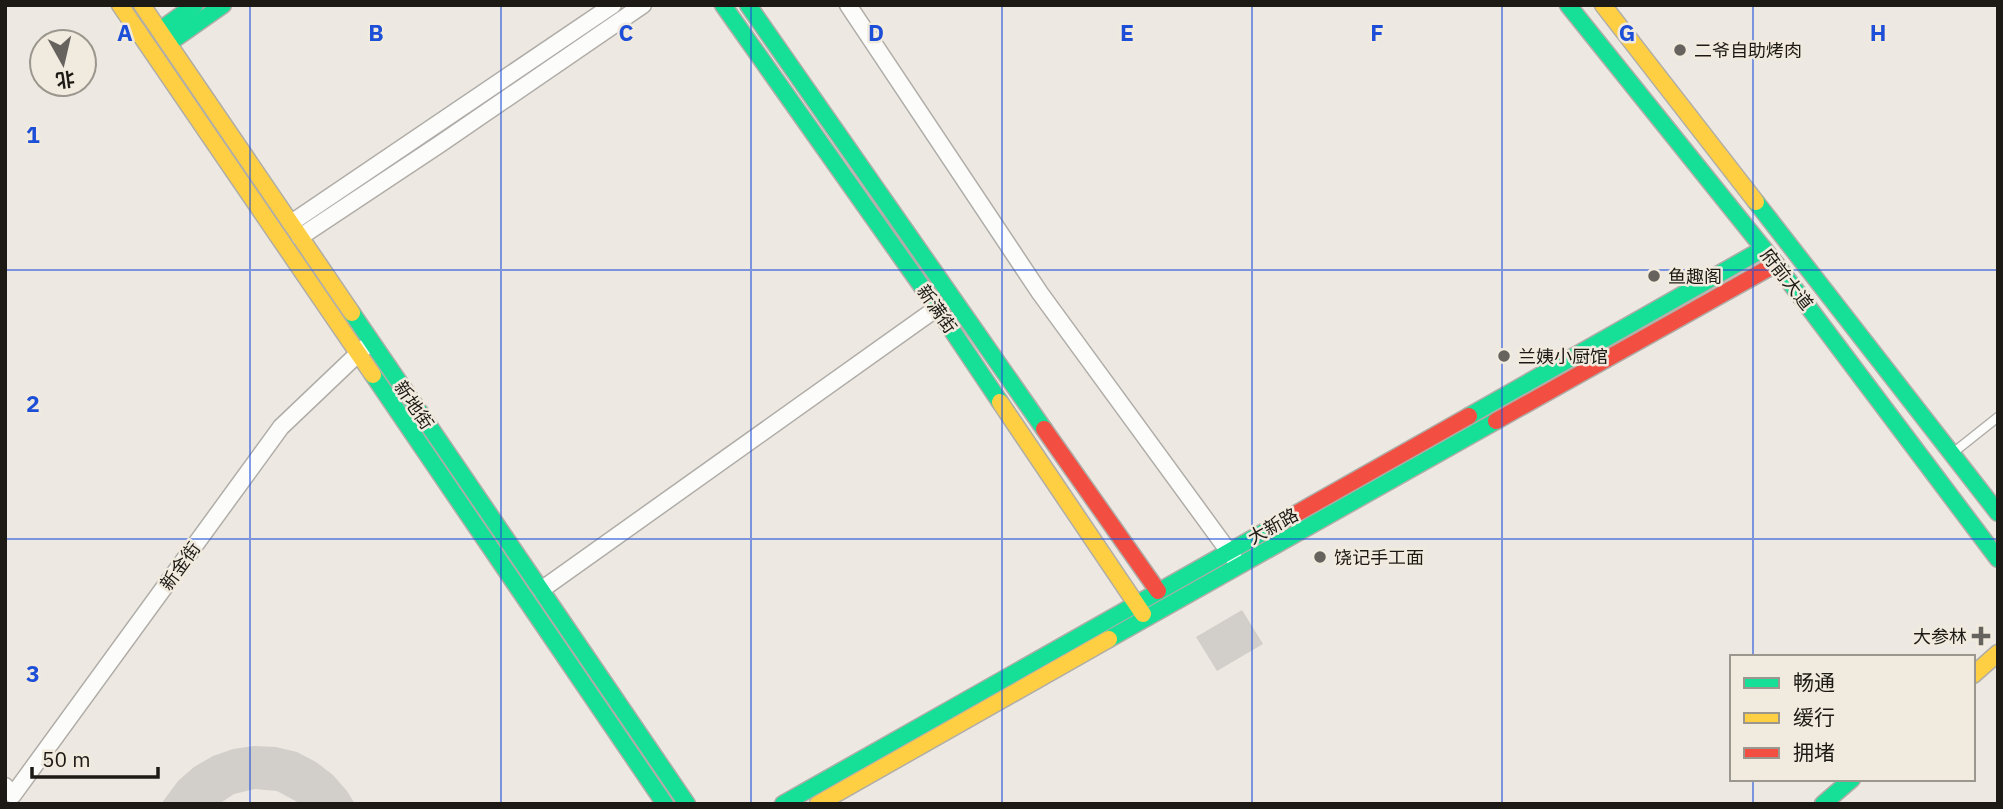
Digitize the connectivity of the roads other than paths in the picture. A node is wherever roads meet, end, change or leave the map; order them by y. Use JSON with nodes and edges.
{"nodes":[{"id":1,"x":120,"y":5,"type":"edge"},
{"id":2,"x":142,"y":5,"type":"edge"},
{"id":3,"x":195,"y":5,"type":"edge"},
{"id":4,"x":223,"y":5,"type":"edge"},
{"id":5,"x":613,"y":5,"type":"edge"},
{"id":6,"x":643,"y":5,"type":"edge"},
{"id":7,"x":723,"y":5,"type":"edge"},
{"id":8,"x":748,"y":5,"type":"edge"},
{"id":9,"x":848,"y":5,"type":"edge"},
{"id":10,"x":1569,"y":5,"type":"edge"},
{"id":11,"x":1606,"y":7,"type":"edge"},
{"id":12,"x":164,"y":37,"type":"junction"},
{"id":13,"x":295,"y":230,"type":"junction"},
{"id":14,"x":1763,"y":249,"type":"junction"},
{"id":15,"x":1776,"y":264,"type":"junction"},
{"id":16,"x":937,"y":308,"type":"junction"},
{"id":17,"x":371,"y":342,"type":"junction"},
{"id":18,"x":1998,"y":417,"type":"edge"},
{"id":19,"x":1952,"y":454,"type":"junction"},
{"id":20,"x":1998,"y":513,"type":"edge"},
{"id":21,"x":1998,"y":559,"type":"edge"},
{"id":22,"x":1238,"y":565,"type":"junction"},
{"id":23,"x":541,"y":590,"type":"junction"},
{"id":24,"x":1158,"y":591,"type":"junction"},
{"id":25,"x":1146,"y":617,"type":"junction"},
{"id":26,"x":1998,"y":653,"type":"edge"},
{"id":27,"x":1975,"y":672,"type":"edge"},
{"id":28,"x":1850,"y":781,"type":"edge"},
{"id":29,"x":5,"y":786,"type":"edge"},
{"id":30,"x":665,"y":804,"type":"edge"},
{"id":31,"x":687,"y":804,"type":"edge"},
{"id":32,"x":783,"y":804,"type":"edge"},
{"id":33,"x":818,"y":804,"type":"edge"},
{"id":34,"x":1823,"y":804,"type":"edge"}],
"edges":[{"from":1,"to":30,"type":"street","name":"新地街"},
{"from":2,"to":12,"type":"street","name":"新地街"},
{"from":3,"to":12,"type":"street"},
{"from":4,"to":12,"type":"street"},
{"from":5,"to":13,"type":"street"},
{"from":6,"to":13,"type":"street"},
{"from":7,"to":16,"type":"street","name":"新满街"},
{"from":8,"to":24,"type":"street","name":"新满街"},
{"from":9,"to":22,"type":"street"},
{"from":10,"to":14,"type":"street","name":"府前大道"},
{"from":11,"to":19,"type":"street","name":"府前大道"},
{"from":12,"to":13,"type":"street","name":"新地街"},
{"from":13,"to":17,"type":"street","name":"新地街"},
{"from":14,"to":15,"type":"street","name":"府前大道"},
{"from":14,"to":24,"type":"street","name":"大新路"},
{"from":15,"to":21,"type":"street","name":"府前大道"},
{"from":15,"to":22,"type":"street","name":"大新路"},
{"from":16,"to":23,"type":"street"},
{"from":16,"to":25,"type":"street","name":"新满街"},
{"from":17,"to":23,"type":"street","name":"新地街"},
{"from":17,"to":29,"type":"street","name":"新金街"},
{"from":18,"to":19,"type":"lane"},
{"from":19,"to":20,"type":"street","name":"府前大道"},
{"from":22,"to":25,"type":"street","name":"大新路"},
{"from":23,"to":31,"type":"street","name":"新地街"},
{"from":24,"to":32,"type":"street","name":"大新路"},
{"from":25,"to":33,"type":"street","name":"大新路"},
{"from":26,"to":27,"type":"street"},
{"from":28,"to":34,"type":"street"}]}
